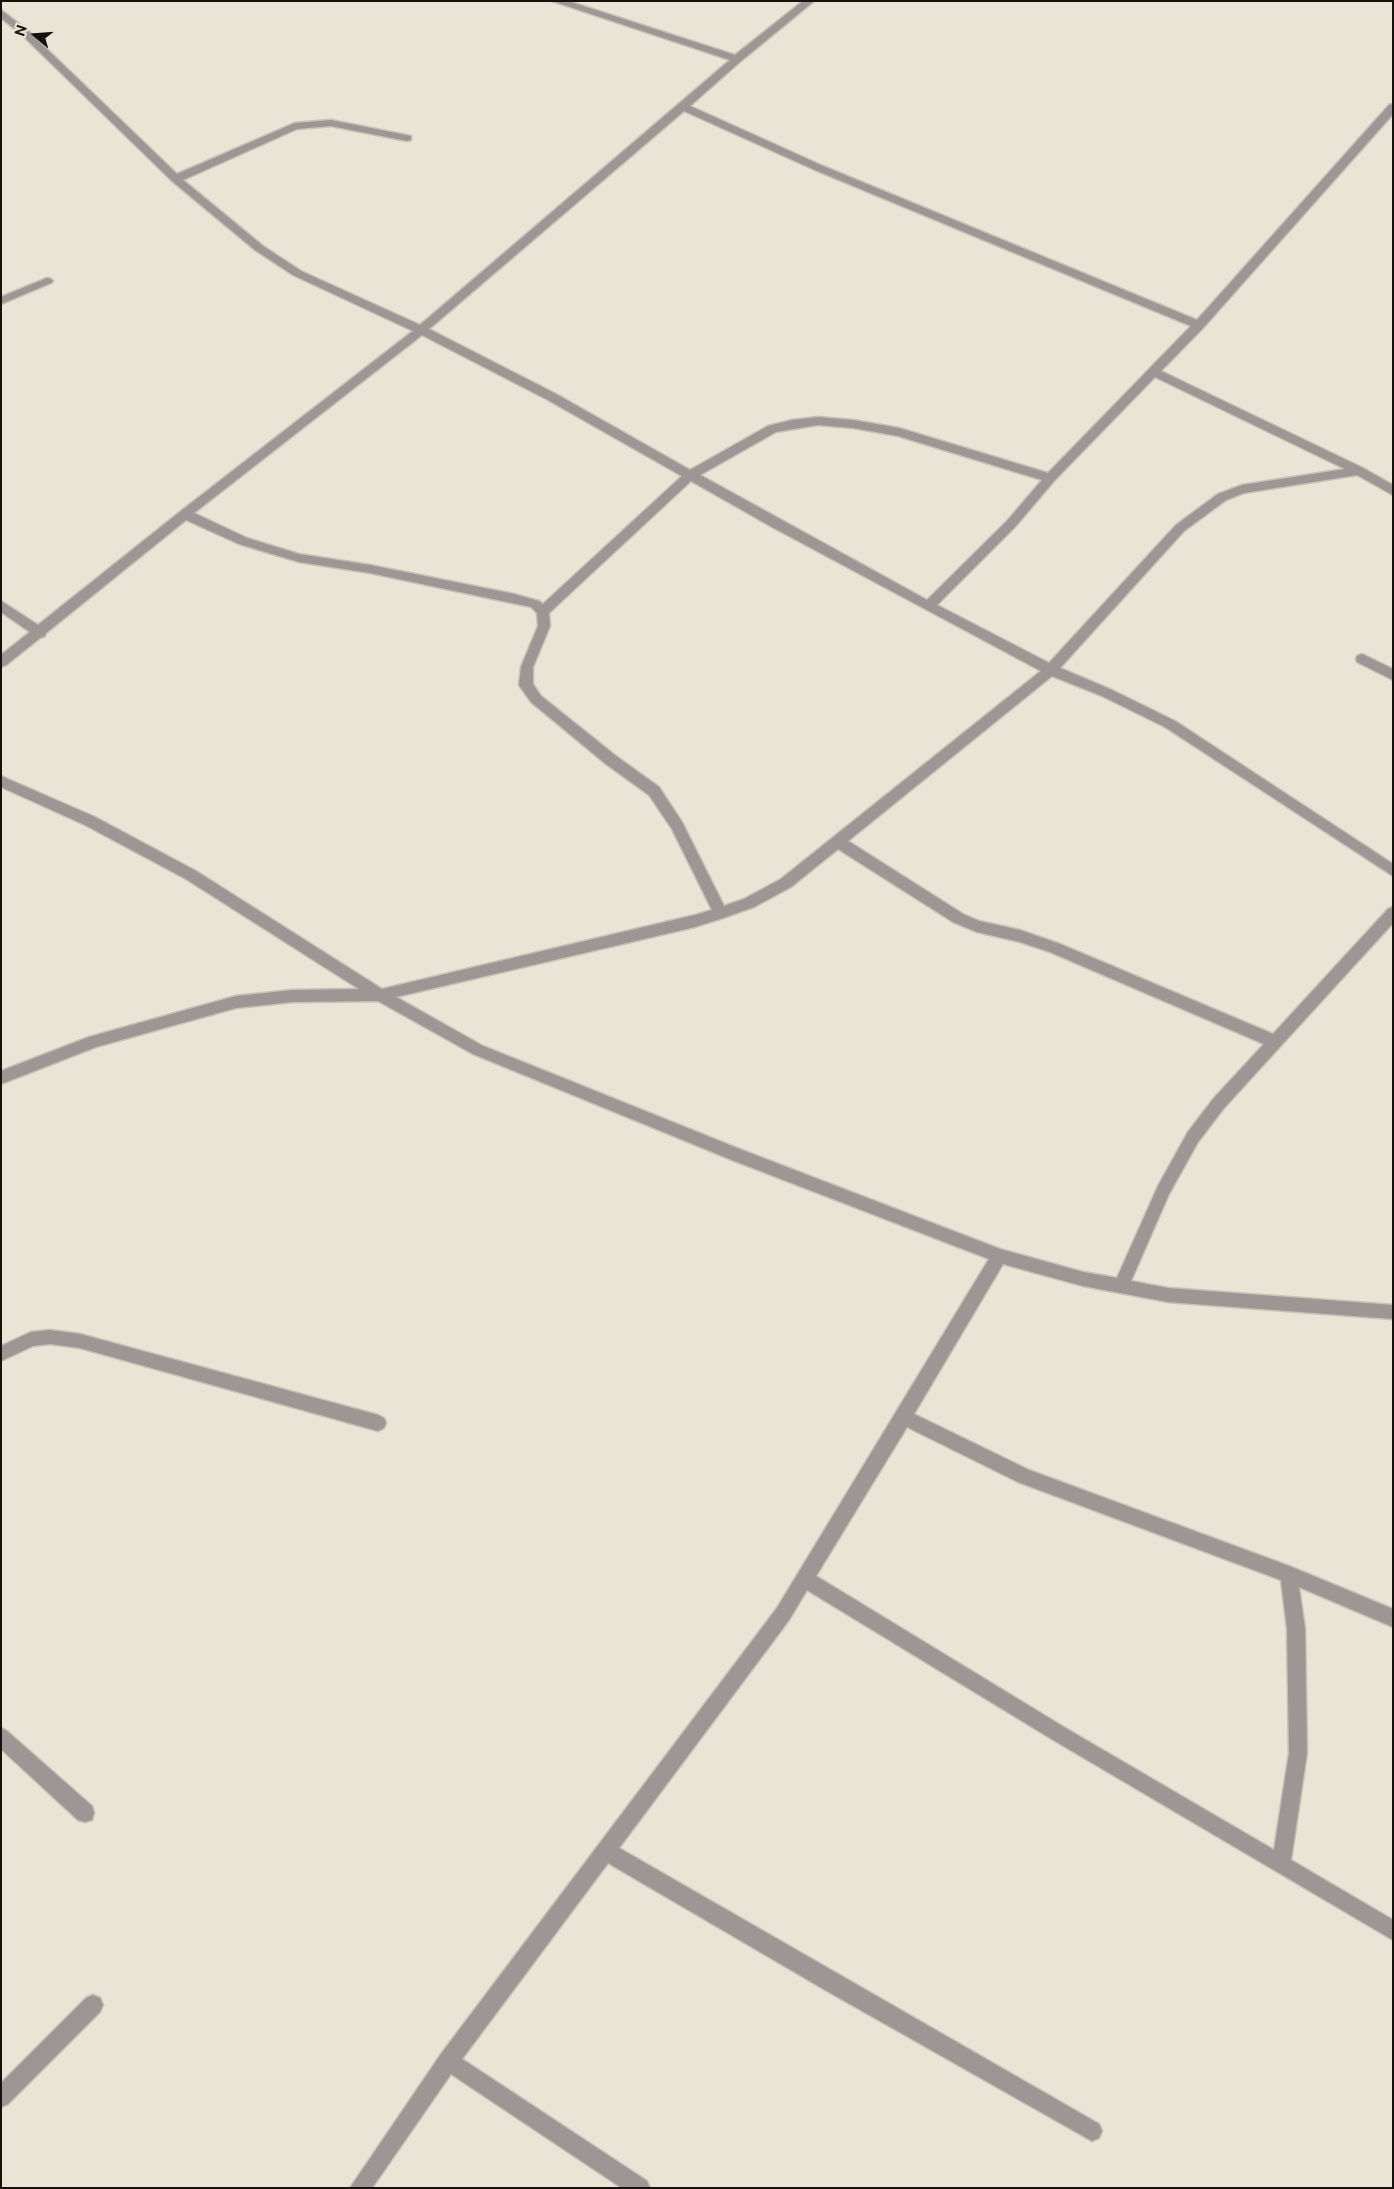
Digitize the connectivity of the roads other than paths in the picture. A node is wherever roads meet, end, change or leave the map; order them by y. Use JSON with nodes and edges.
{"nodes":[{"id":1,"x":557,"y":1,"type":"edge"},
{"id":2,"x":809,"y":1,"type":"edge"},
{"id":3,"x":1,"y":13,"type":"edge"},
{"id":4,"x":737,"y":59,"type":"junction"},
{"id":5,"x":1393,"y":107,"type":"edge"},
{"id":6,"x":683,"y":108,"type":"junction"},
{"id":7,"x":407,"y":138,"type":"dead end"},
{"id":8,"x":176,"y":180,"type":"junction"},
{"id":9,"x":47,"y":280,"type":"dead end"},
{"id":10,"x":1,"y":301,"type":"edge"},
{"id":11,"x":1199,"y":325,"type":"junction"},
{"id":12,"x":421,"y":330,"type":"junction"},
{"id":13,"x":1154,"y":372,"type":"junction"},
{"id":14,"x":1359,"y":471,"type":"junction"},
{"id":15,"x":691,"y":475,"type":"junction"},
{"id":16,"x":1050,"y":478,"type":"junction"},
{"id":17,"x":1393,"y":491,"type":"edge"},
{"id":18,"x":185,"y":514,"type":"junction"},
{"id":19,"x":1,"y":605,"type":"edge"},
{"id":20,"x":929,"y":605,"type":"junction"},
{"id":21,"x":543,"y":612,"type":"junction"},
{"id":22,"x":40,"y":633,"type":"junction"},
{"id":23,"x":1362,"y":659,"type":"dead end"},
{"id":24,"x":1,"y":662,"type":"edge"},
{"id":25,"x":1051,"y":670,"type":"junction"},
{"id":26,"x":1393,"y":675,"type":"edge"},
{"id":27,"x":1,"y":781,"type":"edge"},
{"id":28,"x":838,"y":842,"type":"junction"},
{"id":29,"x":1393,"y":871,"type":"edge"},
{"id":30,"x":720,"y":913,"type":"junction"},
{"id":31,"x":1393,"y":913,"type":"edge"},
{"id":32,"x":380,"y":994,"type":"junction"},
{"id":33,"x":1275,"y":1042,"type":"junction"},
{"id":34,"x":1,"y":1078,"type":"edge"},
{"id":35,"x":999,"y":1256,"type":"junction"},
{"id":36,"x":1121,"y":1286,"type":"junction"},
{"id":37,"x":1393,"y":1312,"type":"edge"},
{"id":38,"x":1,"y":1354,"type":"edge"},
{"id":39,"x":904,"y":1417,"type":"junction"},
{"id":40,"x":378,"y":1423,"type":"dead end"},
{"id":41,"x":1289,"y":1574,"type":"junction"},
{"id":42,"x":805,"y":1579,"type":"junction"},
{"id":43,"x":1393,"y":1618,"type":"edge"},
{"id":44,"x":1,"y":1737,"type":"edge"},
{"id":45,"x":85,"y":1813,"type":"dead end"},
{"id":46,"x":606,"y":1851,"type":"junction"},
{"id":47,"x":1281,"y":1865,"type":"junction"},
{"id":48,"x":1393,"y":1931,"type":"edge"},
{"id":49,"x":92,"y":2005,"type":"dead end"},
{"id":50,"x":448,"y":2061,"type":"junction"},
{"id":51,"x":1,"y":2097,"type":"edge"},
{"id":52,"x":1092,"y":2130,"type":"dead end"},
{"id":53,"x":360,"y":2188,"type":"edge"},
{"id":54,"x":640,"y":2188,"type":"edge"}],
"edges":[{"from":1,"to":4,"type":"street"},
{"from":2,"to":4,"type":"street"},
{"from":3,"to":8,"type":"street"},
{"from":4,"to":6,"type":"street"},
{"from":5,"to":11,"type":"street"},
{"from":6,"to":11,"type":"street"},
{"from":6,"to":12,"type":"street"},
{"from":7,"to":8,"type":"street"},
{"from":8,"to":12,"type":"street"},
{"from":9,"to":10,"type":"street"},
{"from":11,"to":13,"type":"street"},
{"from":12,"to":15,"type":"street"},
{"from":12,"to":18,"type":"street"},
{"from":13,"to":14,"type":"street"},
{"from":13,"to":16,"type":"street"},
{"from":14,"to":17,"type":"street"},
{"from":14,"to":25,"type":"street"},
{"from":15,"to":16,"type":"street"},
{"from":15,"to":20,"type":"street"},
{"from":15,"to":21,"type":"street"},
{"from":16,"to":20,"type":"street"},
{"from":18,"to":21,"type":"street"},
{"from":18,"to":22,"type":"street"},
{"from":19,"to":22,"type":"street"},
{"from":20,"to":25,"type":"street"},
{"from":21,"to":30,"type":"street"},
{"from":22,"to":24,"type":"street"},
{"from":23,"to":26,"type":"street"},
{"from":25,"to":28,"type":"street"},
{"from":25,"to":29,"type":"street"},
{"from":27,"to":32,"type":"street"},
{"from":28,"to":30,"type":"street"},
{"from":28,"to":33,"type":"street"},
{"from":30,"to":32,"type":"street"},
{"from":31,"to":33,"type":"street"},
{"from":32,"to":34,"type":"street"},
{"from":32,"to":35,"type":"street"},
{"from":33,"to":36,"type":"street"},
{"from":35,"to":36,"type":"street"},
{"from":35,"to":39,"type":"street"},
{"from":36,"to":37,"type":"street"},
{"from":38,"to":40,"type":"street"},
{"from":39,"to":41,"type":"street"},
{"from":39,"to":42,"type":"street"},
{"from":41,"to":43,"type":"street"},
{"from":41,"to":47,"type":"street"},
{"from":42,"to":46,"type":"street"},
{"from":42,"to":47,"type":"street"},
{"from":44,"to":45,"type":"street"},
{"from":46,"to":50,"type":"street"},
{"from":46,"to":52,"type":"street"},
{"from":47,"to":48,"type":"street"},
{"from":49,"to":51,"type":"street"},
{"from":50,"to":53,"type":"street"},
{"from":50,"to":54,"type":"street"}]}
